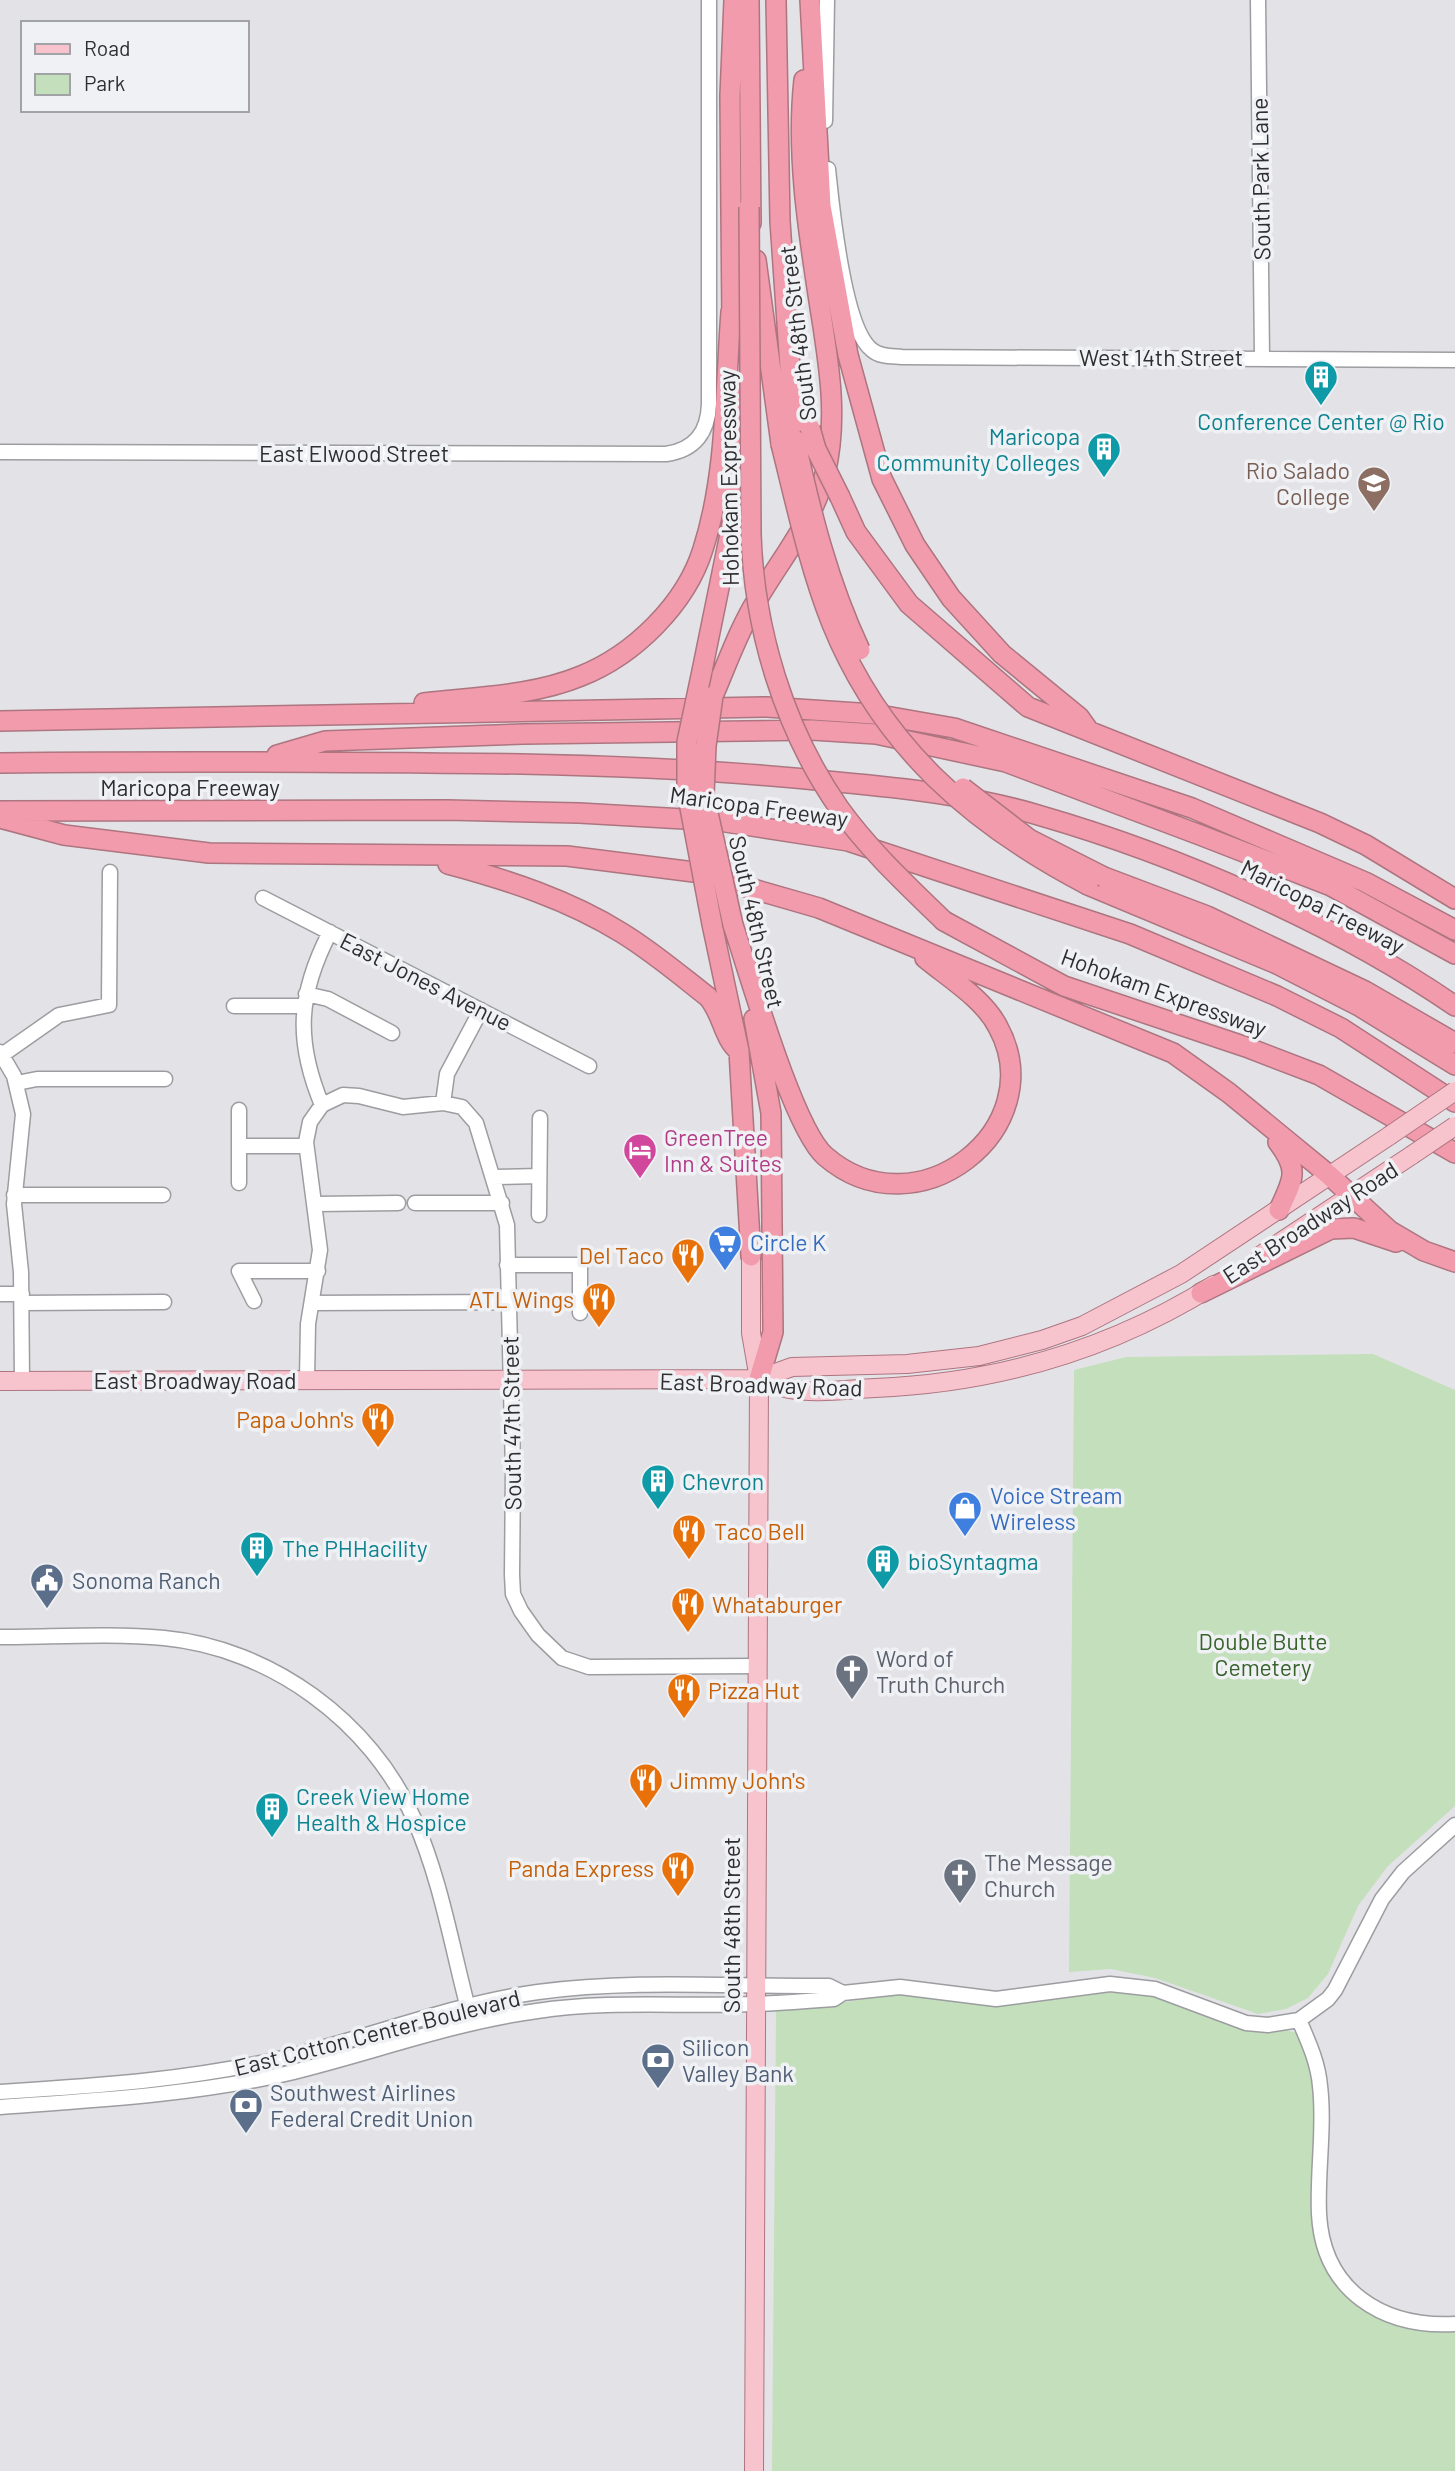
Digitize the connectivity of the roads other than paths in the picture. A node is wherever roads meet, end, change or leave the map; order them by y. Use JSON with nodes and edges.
{"nodes":[{"id":1,"x":709,"y":0,"type":"edge"},
{"id":2,"x":734,"y":0,"type":"edge"},
{"id":3,"x":749,"y":0,"type":"edge"},
{"id":4,"x":776,"y":0,"type":"edge"},
{"id":5,"x":809,"y":0,"type":"edge"},
{"id":6,"x":827,"y":0,"type":"edge"},
{"id":7,"x":1258,"y":0,"type":"edge"},
{"id":8,"x":749,"y":206,"type":"junction"},
{"id":9,"x":731,"y":312,"type":"junction"},
{"id":10,"x":1262,"y":358,"type":"junction"},
{"id":11,"x":1455,"y":360,"type":"edge"},
{"id":12,"x":803,"y":434,"type":"junction"},
{"id":13,"x":0,"y":452,"type":"edge"},
{"id":14,"x":326,"y":713,"type":"junction"},
{"id":15,"x":0,"y":721,"type":"edge"},
{"id":16,"x":1089,"y":731,"type":"junction"},
{"id":17,"x":260,"y":760,"type":"junction"},
{"id":18,"x":0,"y":763,"type":"edge"},
{"id":19,"x":0,"y":811,"type":"edge"},
{"id":20,"x":0,"y":818,"type":"edge"},
{"id":21,"x":420,"y":857,"type":"junction"},
{"id":22,"x":110,"y":872,"type":"dead end"},
{"id":23,"x":1096,"y":881,"type":"junction"},
{"id":24,"x":263,"y":898,"type":"dead end"},
{"id":25,"x":1455,"y":899,"type":"edge"},
{"id":26,"x":733,"y":925,"type":"junction"},
{"id":27,"x":1455,"y":930,"type":"edge"},
{"id":28,"x":330,"y":932,"type":"junction"},
{"id":29,"x":908,"y":944,"type":"junction"},
{"id":30,"x":1455,"y":954,"type":"edge"},
{"id":31,"x":305,"y":1000,"type":"junction"},
{"id":32,"x":234,"y":1006,"type":"dead end"},
{"id":33,"x":1455,"y":1006,"type":"edge"},
{"id":34,"x":481,"y":1010,"type":"junction"},
{"id":35,"x":393,"y":1033,"type":"dead end"},
{"id":36,"x":1455,"y":1044,"type":"edge"},
{"id":37,"x":739,"y":1051,"type":"junction"},
{"id":38,"x":1,"y":1053,"type":"edge"},
{"id":39,"x":1455,"y":1065,"type":"edge"},
{"id":40,"x":590,"y":1066,"type":"dead end"},
{"id":41,"x":165,"y":1079,"type":"dead end"},
{"id":42,"x":17,"y":1083,"type":"junction"},
{"id":43,"x":1455,"y":1091,"type":"edge"},
{"id":44,"x":1455,"y":1102,"type":"edge"},
{"id":45,"x":443,"y":1103,"type":"junction"},
{"id":46,"x":322,"y":1105,"type":"junction"},
{"id":47,"x":239,"y":1110,"type":"dead end"},
{"id":48,"x":540,"y":1118,"type":"dead end"},
{"id":49,"x":1263,"y":1122,"type":"junction"},
{"id":50,"x":1455,"y":1126,"type":"edge"},
{"id":51,"x":239,"y":1146,"type":"junction"},
{"id":52,"x":306,"y":1146,"type":"junction"},
{"id":53,"x":1455,"y":1153,"type":"edge"},
{"id":54,"x":0,"y":1174,"type":"edge"},
{"id":55,"x":17,"y":1174,"type":"junction"},
{"id":56,"x":1329,"y":1175,"type":"junction"},
{"id":57,"x":539,"y":1176,"type":"junction"},
{"id":58,"x":493,"y":1177,"type":"junction"},
{"id":59,"x":239,"y":1183,"type":"dead end"},
{"id":60,"x":14,"y":1195,"type":"junction"},
{"id":61,"x":163,"y":1195,"type":"dead end"},
{"id":62,"x":1351,"y":1195,"type":"junction"},
{"id":63,"x":398,"y":1203,"type":"dead end"},
{"id":64,"x":415,"y":1203,"type":"dead end"},
{"id":65,"x":502,"y":1203,"type":"junction"},
{"id":66,"x":316,"y":1204,"type":"junction"},
{"id":67,"x":1279,"y":1210,"type":"junction"},
{"id":68,"x":539,"y":1215,"type":"dead end"},
{"id":69,"x":1424,"y":1251,"type":"junction"},
{"id":70,"x":751,"y":1256,"type":"joint"},
{"id":71,"x":1455,"y":1262,"type":"edge"},
{"id":72,"x":507,"y":1265,"type":"junction"},
{"id":73,"x":318,"y":1270,"type":"junction"},
{"id":74,"x":1201,"y":1293,"type":"junction"},
{"id":75,"x":0,"y":1294,"type":"edge"},
{"id":76,"x":22,"y":1298,"type":"junction"},
{"id":77,"x":254,"y":1301,"type":"dead end"},
{"id":78,"x":164,"y":1302,"type":"dead end"},
{"id":79,"x":507,"y":1302,"type":"junction"},
{"id":80,"x":312,"y":1303,"type":"junction"},
{"id":81,"x":580,"y":1313,"type":"dead end"},
{"id":82,"x":510,"y":1379,"type":"junction"},
{"id":83,"x":759,"y":1379,"type":"junction"},
{"id":84,"x":22,"y":1380,"type":"junction"},
{"id":85,"x":307,"y":1380,"type":"junction"},
{"id":86,"x":0,"y":1381,"type":"edge"},
{"id":87,"x":0,"y":1637,"type":"edge"},
{"id":88,"x":757,"y":1666,"type":"junction"},
{"id":89,"x":1455,"y":1825,"type":"edge"},
{"id":90,"x":755,"y":1995,"type":"junction"},
{"id":91,"x":467,"y":2006,"type":"junction"},
{"id":92,"x":1299,"y":2020,"type":"junction"},
{"id":93,"x":472,"y":2023,"type":"junction"},
{"id":94,"x":53,"y":2089,"type":"junction"},
{"id":95,"x":0,"y":2092,"type":"edge"},
{"id":96,"x":0,"y":2101,"type":"edge"},
{"id":97,"x":0,"y":2107,"type":"edge"},
{"id":98,"x":1455,"y":2324,"type":"edge"},
{"id":99,"x":754,"y":2471,"type":"edge"}],
"edges":[{"from":1,"to":13,"type":"street","name":"East Elwood Street"},
{"from":2,"to":9,"type":"highway","name":"South 48th Street"},
{"from":3,"to":8,"type":"highway","name":"Hohokam Expressway"},
{"from":4,"to":12,"type":"highway"},
{"from":5,"to":16,"type":"highway"},
{"from":5,"to":26,"type":"highway","name":"South 48th Street","bridge":true},
{"from":6,"to":10,"type":"street","name":"West 14th Street"},
{"from":7,"to":10,"type":"street","name":"South Park Lane"},
{"from":8,"to":23,"type":"highway","bridge":true},
{"from":8,"to":53,"type":"highway","name":"Hohokam Expressway","bridge":true},
{"from":9,"to":14,"type":"highway"},
{"from":9,"to":37,"type":"highway","name":"South 48th Street","bridge":true},
{"from":10,"to":11,"type":"street","name":"West 14th Street"},
{"from":12,"to":16,"type":"highway","bridge":true},
{"from":12,"to":23,"type":"highway","bridge":true},
{"from":14,"to":15,"type":"highway"},
{"from":14,"to":27,"type":"highway"},
{"from":16,"to":25,"type":"highway"},
{"from":17,"to":18,"type":"highway","name":"Maricopa Freeway"},
{"from":17,"to":30,"type":"highway"},
{"from":17,"to":33,"type":"highway","name":"Maricopa Freeway"},
{"from":19,"to":44,"type":"highway","name":"Maricopa Freeway"},
{"from":20,"to":21,"type":"highway"},
{"from":21,"to":29,"type":"highway"},
{"from":21,"to":37,"type":"highway"},
{"from":22,"to":38,"type":"street"},
{"from":23,"to":36,"type":"highway"},
{"from":23,"to":39,"type":"highway"},
{"from":24,"to":28,"type":"street","name":"East Jones Avenue"},
{"from":26,"to":29,"type":"highway"},
{"from":26,"to":83,"type":"highway","name":"South 48th Street"},
{"from":28,"to":31,"type":"street"},
{"from":28,"to":34,"type":"street","name":"East Jones Avenue"},
{"from":29,"to":49,"type":"highway"},
{"from":31,"to":32,"type":"street"},
{"from":31,"to":35,"type":"street"},
{"from":31,"to":46,"type":"street"},
{"from":34,"to":40,"type":"street","name":"East Jones Avenue"},
{"from":34,"to":45,"type":"street"},
{"from":37,"to":70,"type":"highway","name":"South 48th Street"},
{"from":38,"to":42,"type":"street"},
{"from":41,"to":42,"type":"street"},
{"from":42,"to":55,"type":"street"},
{"from":43,"to":56,"type":"main road","bridge":true},
{"from":45,"to":46,"type":"street"},
{"from":45,"to":58,"type":"street","name":"South 47th Street"},
{"from":46,"to":52,"type":"street"},
{"from":47,"to":51,"type":"street"},
{"from":48,"to":57,"type":"street"},
{"from":49,"to":56,"type":"highway"},
{"from":49,"to":67,"type":"highway"},
{"from":50,"to":62,"type":"main road","name":"East Broadway Road","bridge":true},
{"from":51,"to":52,"type":"street"},
{"from":51,"to":59,"type":"street"},
{"from":52,"to":66,"type":"street"},
{"from":54,"to":55,"type":"street"},
{"from":55,"to":60,"type":"street"},
{"from":56,"to":62,"type":"highway"},
{"from":56,"to":67,"type":"main road"},
{"from":57,"to":58,"type":"street"},
{"from":57,"to":68,"type":"street"},
{"from":58,"to":65,"type":"street","name":"South 47th Street"},
{"from":60,"to":61,"type":"street"},
{"from":60,"to":76,"type":"street"},
{"from":62,"to":69,"type":"highway"},
{"from":62,"to":74,"type":"main road","name":"East Broadway Road"},
{"from":63,"to":66,"type":"street"},
{"from":64,"to":65,"type":"street"},
{"from":65,"to":72,"type":"street","name":"South 47th Street"},
{"from":66,"to":73,"type":"street"},
{"from":67,"to":83,"type":"main road"},
{"from":69,"to":71,"type":"highway"},
{"from":69,"to":74,"type":"highway"},
{"from":70,"to":83,"type":"main road","name":"South 48th Street"},
{"from":72,"to":79,"type":"street","name":"South 47th Street"},
{"from":72,"to":81,"type":"street"},
{"from":73,"to":77,"type":"street"},
{"from":73,"to":80,"type":"street"},
{"from":74,"to":83,"type":"main road","name":"East Broadway Road"},
{"from":75,"to":76,"type":"street"},
{"from":76,"to":78,"type":"street"},
{"from":76,"to":84,"type":"street"},
{"from":79,"to":80,"type":"street"},
{"from":79,"to":82,"type":"street","name":"South 47th Street"},
{"from":80,"to":85,"type":"street"},
{"from":82,"to":83,"type":"main road","name":"East Broadway Road"},
{"from":82,"to":85,"type":"main road","name":"East Broadway Road"},
{"from":82,"to":88,"type":"street","name":"South 47th Street"},
{"from":83,"to":88,"type":"main road","name":"South 48th Street"},
{"from":84,"to":85,"type":"main road","name":"East Broadway Road"},
{"from":84,"to":86,"type":"main road","name":"East Broadway Road"},
{"from":87,"to":91,"type":"street"},
{"from":88,"to":90,"type":"main road","name":"South 48th Street"},
{"from":89,"to":92,"type":"street"},
{"from":90,"to":91,"type":"street","name":"East Cotton Center Boulevard"},
{"from":90,"to":92,"type":"street"},
{"from":90,"to":93,"type":"street","name":"East Cotton Center Boulevard"},
{"from":90,"to":99,"type":"main road","name":"South 48th Street"},
{"from":91,"to":93,"type":"street"},
{"from":91,"to":94,"type":"street","name":"East Cotton Center Boulevard"},
{"from":92,"to":98,"type":"street"},
{"from":93,"to":97,"type":"street","name":"East Cotton Center Boulevard"},
{"from":94,"to":95,"type":"street","name":"East Cotton Center Boulevard"},
{"from":94,"to":96,"type":"street"}]}
